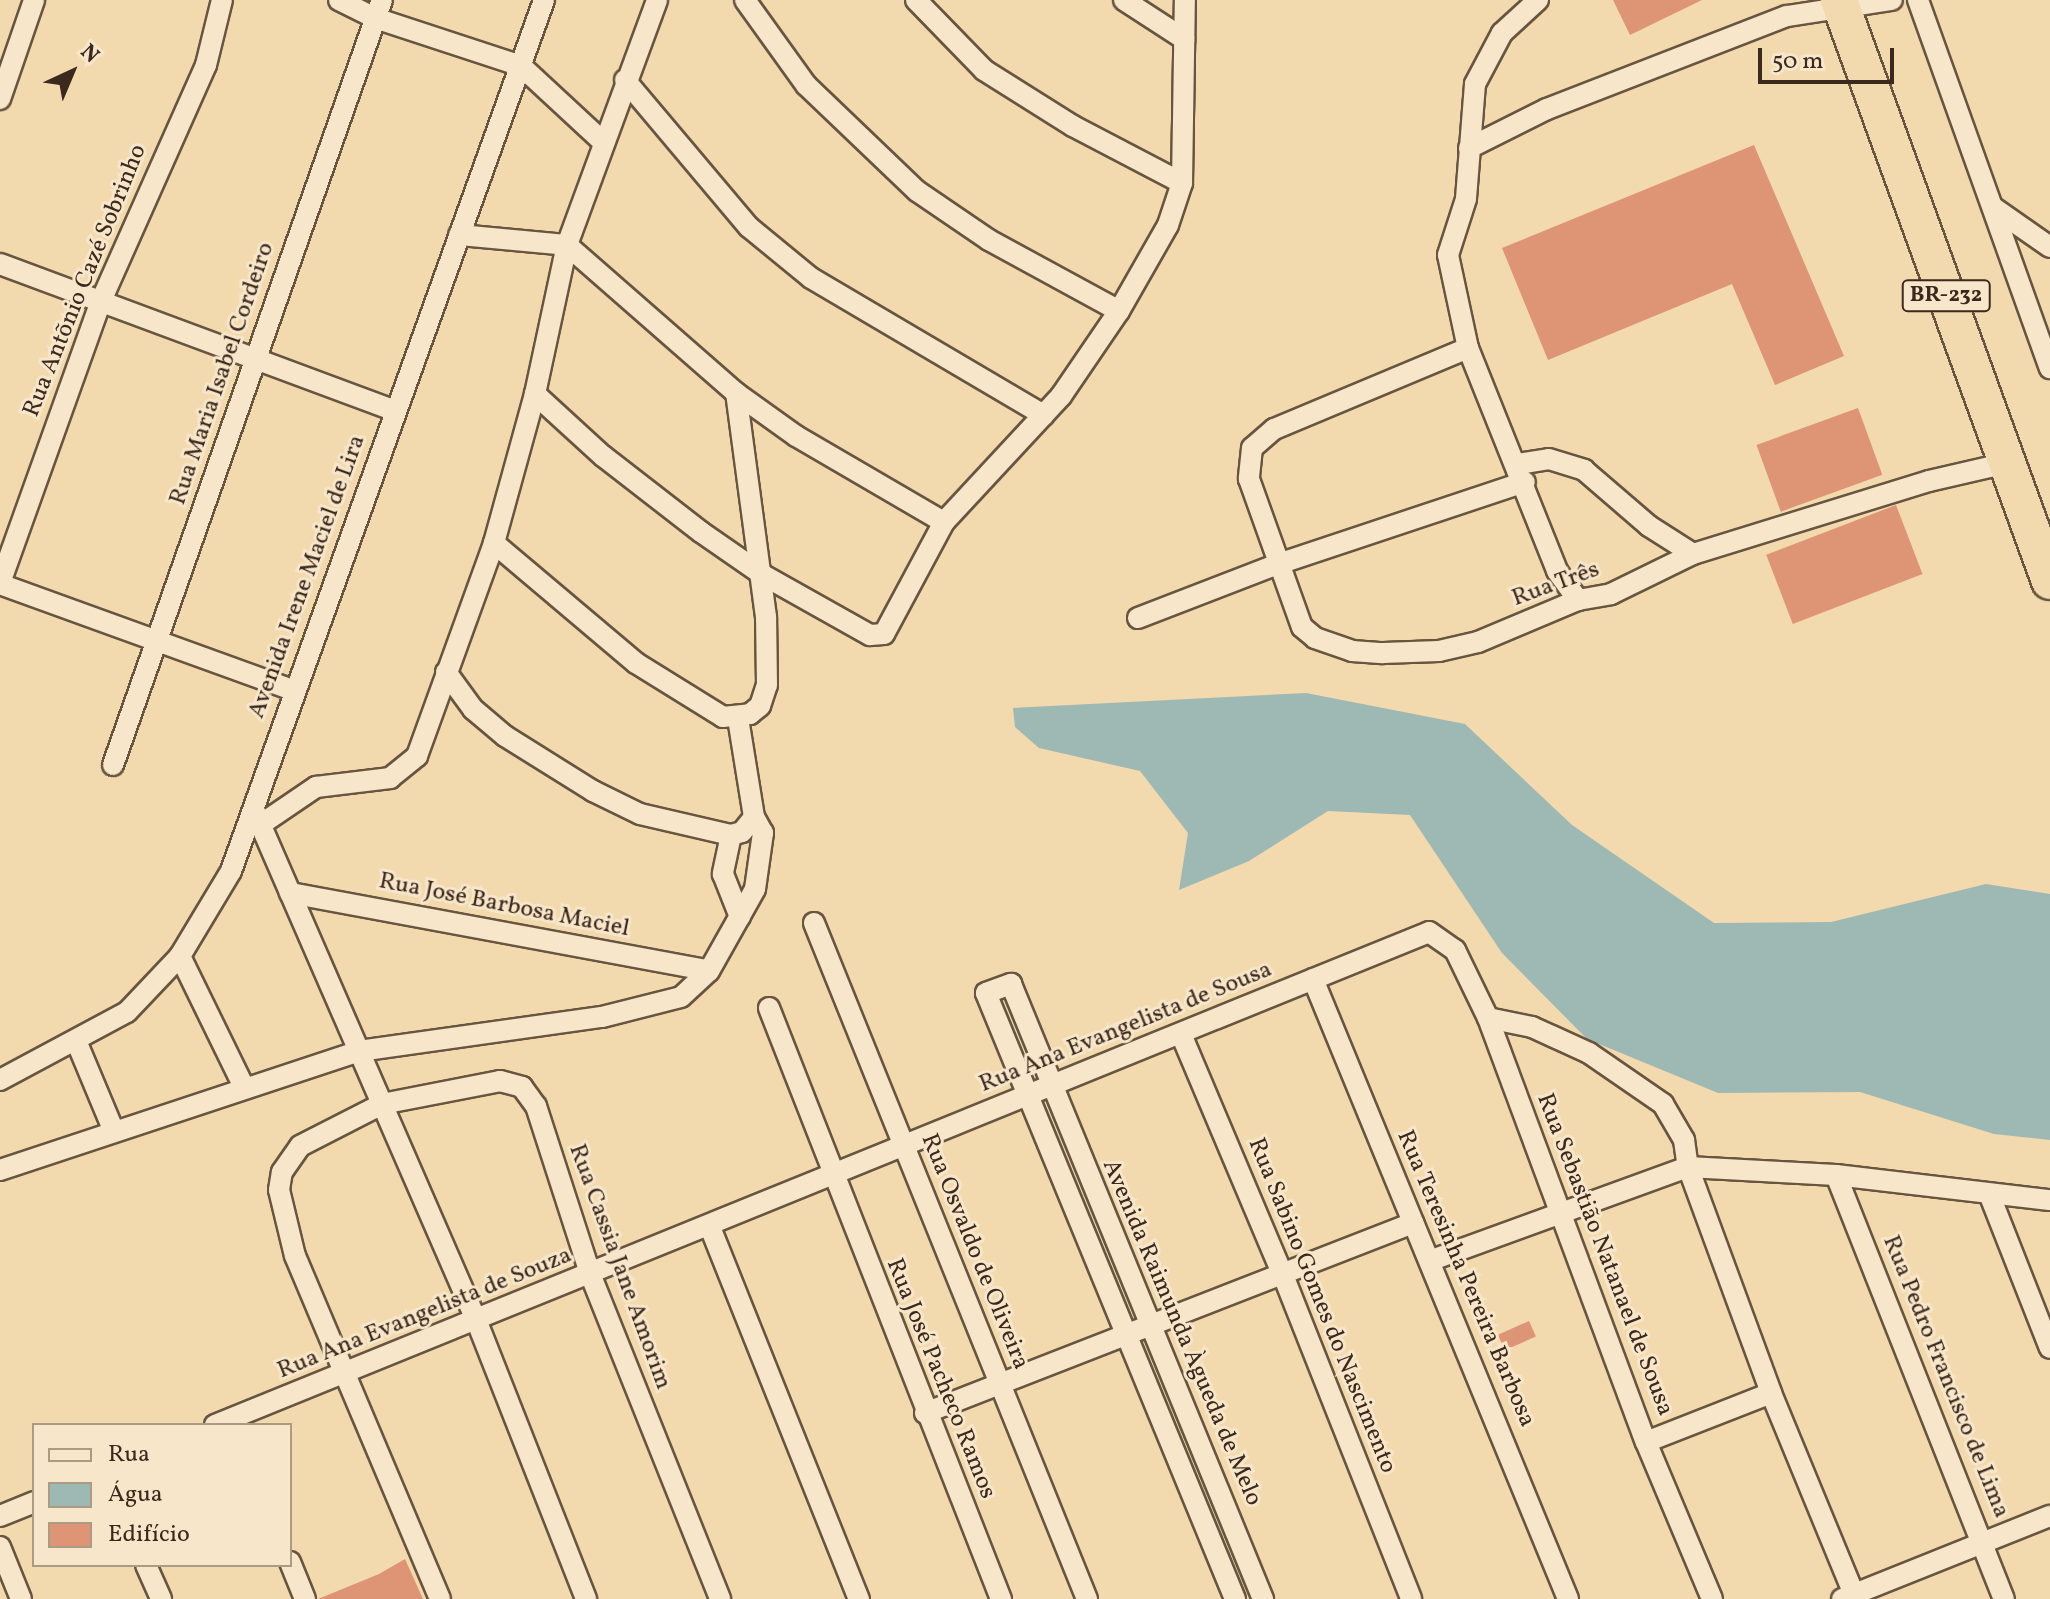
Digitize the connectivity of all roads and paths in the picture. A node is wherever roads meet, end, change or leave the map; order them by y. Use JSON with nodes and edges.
{"nodes":[{"id":1,"x":34,"y":0,"type":"edge"},
{"id":2,"x":222,"y":0,"type":"edge"},
{"id":3,"x":339,"y":0,"type":"edge"},
{"id":4,"x":544,"y":0,"type":"edge"},
{"id":5,"x":657,"y":0,"type":"edge"},
{"id":6,"x":745,"y":0,"type":"edge"},
{"id":7,"x":916,"y":0,"type":"edge"},
{"id":8,"x":1124,"y":0,"type":"edge"},
{"id":9,"x":1185,"y":0,"type":"edge"},
{"id":10,"x":1538,"y":0,"type":"edge"},
{"id":11,"x":1892,"y":0,"type":"edge"},
{"id":12,"x":1918,"y":0,"type":"edge"},
{"id":13,"x":1841,"y":5,"type":"edge"},
{"id":14,"x":379,"y":9,"type":"edge"},
{"id":15,"x":1184,"y":39,"type":"junction"},
{"id":16,"x":521,"y":66,"type":"junction"},
{"id":17,"x":625,"y":80,"type":"junction"},
{"id":18,"x":0,"y":99,"type":"edge"},
{"id":19,"x":603,"y":142,"type":"junction"},
{"id":20,"x":1469,"y":148,"type":"junction"},
{"id":21,"x":1182,"y":183,"type":"junction"},
{"id":22,"x":1994,"y":208,"type":"junction"},
{"id":23,"x":459,"y":235,"type":"junction"},
{"id":24,"x":567,"y":245,"type":"junction"},
{"id":25,"x":2050,"y":247,"type":"edge"},
{"id":26,"x":0,"y":264,"type":"edge"},
{"id":27,"x":101,"y":301,"type":"junction"},
{"id":28,"x":1119,"y":311,"type":"junction"},
{"id":29,"x":1468,"y":348,"type":"junction"},
{"id":30,"x":256,"y":359,"type":"junction"},
{"id":31,"x":2050,"y":368,"type":"edge"},
{"id":32,"x":736,"y":393,"type":"junction"},
{"id":33,"x":535,"y":394,"type":"junction"},
{"id":34,"x":395,"y":411,"type":"junction"},
{"id":35,"x":1044,"y":415,"type":"junction"},
{"id":36,"x":2007,"y":463,"type":"junction"},
{"id":37,"x":1521,"y":473,"type":"junction"},
{"id":38,"x":944,"y":522,"type":"junction"},
{"id":39,"x":494,"y":543,"type":"junction"},
{"id":40,"x":1693,"y":554,"type":"junction"},
{"id":41,"x":1278,"y":564,"type":"junction"},
{"id":42,"x":763,"y":575,"type":"junction"},
{"id":43,"x":2050,"y":581,"type":"edge"},
{"id":44,"x":0,"y":584,"type":"edge"},
{"id":45,"x":1578,"y":600,"type":"junction"},
{"id":46,"x":1138,"y":618,"type":"dead end"},
{"id":47,"x":157,"y":641,"type":"junction"},
{"id":48,"x":446,"y":672,"type":"junction"},
{"id":49,"x":295,"y":691,"type":"junction"},
{"id":50,"x":738,"y":718,"type":"junction"},
{"id":51,"x":113,"y":765,"type":"dead end"},
{"id":52,"x":257,"y":817,"type":"junction"},
{"id":53,"x":754,"y":817,"type":"junction"},
{"id":54,"x":731,"y":835,"type":"junction"},
{"id":55,"x":290,"y":893,"type":"junction"},
{"id":56,"x":740,"y":917,"type":"junction"},
{"id":57,"x":814,"y":923,"type":"dead end"},
{"id":58,"x":1439,"y":936,"type":"joint"},
{"id":59,"x":180,"y":956,"type":"junction"},
{"id":60,"x":709,"y":971,"type":"junction"},
{"id":61,"x":1313,"y":979,"type":"junction"},
{"id":62,"x":769,"y":1008,"type":"dead end"},
{"id":63,"x":1488,"y":1018,"type":"junction"},
{"id":64,"x":1181,"y":1034,"type":"junction"},
{"id":65,"x":77,"y":1043,"type":"junction"},
{"id":66,"x":359,"y":1051,"type":"junction"},
{"id":67,"x":0,"y":1080,"type":"edge"},
{"id":68,"x":244,"y":1087,"type":"junction"},
{"id":69,"x":1051,"y":1088,"type":"junction"},
{"id":70,"x":1025,"y":1097,"type":"junction"},
{"id":71,"x":382,"y":1104,"type":"junction"},
{"id":72,"x":113,"y":1129,"type":"junction"},
{"id":73,"x":904,"y":1148,"type":"junction"},
{"id":74,"x":1688,"y":1167,"type":"junction"},
{"id":75,"x":0,"y":1170,"type":"edge"},
{"id":76,"x":1836,"y":1175,"type":"junction"},
{"id":77,"x":833,"y":1177,"type":"junction"},
{"id":78,"x":1990,"y":1196,"type":"junction"},
{"id":79,"x":2050,"y":1200,"type":"edge"},
{"id":80,"x":1560,"y":1216,"type":"junction"},
{"id":81,"x":1413,"y":1223,"type":"junction"},
{"id":82,"x":710,"y":1227,"type":"junction"},
{"id":83,"x":1432,"y":1260,"type":"junction"},
{"id":84,"x":1283,"y":1275,"type":"junction"},
{"id":85,"x":591,"y":1276,"type":"junction"},
{"id":86,"x":477,"y":1322,"type":"junction"},
{"id":87,"x":1150,"y":1324,"type":"junction"},
{"id":88,"x":1124,"y":1334,"type":"junction"},
{"id":89,"x":2050,"y":1348,"type":"edge"},
{"id":90,"x":348,"y":1375,"type":"junction"},
{"id":91,"x":999,"y":1384,"type":"junction"},
{"id":92,"x":1771,"y":1393,"type":"junction"},
{"id":93,"x":925,"y":1413,"type":"junction"},
{"id":94,"x":228,"y":1422,"type":"edge"},
{"id":95,"x":1646,"y":1442,"type":"junction"},
{"id":96,"x":32,"y":1503,"type":"edge"},
{"id":97,"x":0,"y":1516,"type":"edge"},
{"id":98,"x":2050,"y":1516,"type":"edge"},
{"id":99,"x":1982,"y":1542,"type":"junction"},
{"id":100,"x":0,"y":1547,"type":"edge"},
{"id":101,"x":1243,"y":1550,"type":"junction"},
{"id":102,"x":1220,"y":1561,"type":"junction"},
{"id":103,"x":147,"y":1567,"type":"edge"},
{"id":104,"x":292,"y":1567,"type":"edge"},
{"id":105,"x":1850,"y":1597,"type":"edge"},
{"id":106,"x":21,"y":1599,"type":"edge"},
{"id":107,"x":161,"y":1599,"type":"edge"},
{"id":108,"x":305,"y":1599,"type":"edge"},
{"id":109,"x":440,"y":1599,"type":"edge"},
{"id":110,"x":586,"y":1599,"type":"edge"},
{"id":111,"x":720,"y":1599,"type":"edge"},
{"id":112,"x":859,"y":1599,"type":"edge"},
{"id":113,"x":1001,"y":1599,"type":"edge"},
{"id":114,"x":1087,"y":1599,"type":"edge"},
{"id":115,"x":1235,"y":1599,"type":"edge"},
{"id":116,"x":1263,"y":1599,"type":"edge"},
{"id":117,"x":1411,"y":1599,"type":"edge"},
{"id":118,"x":1568,"y":1599,"type":"edge"},
{"id":119,"x":1712,"y":1599,"type":"edge"},
{"id":120,"x":2004,"y":1599,"type":"edge"}],
"edges":[{"from":1,"to":18,"type":"street"},
{"from":2,"to":27,"type":"street","name":"Rua Antõnio Cazé Sobrinho"},
{"from":3,"to":14,"type":"street"},
{"from":4,"to":16,"type":"street","name":"Avenida Irene Maciel de Lira"},
{"from":5,"to":17,"type":"street"},
{"from":6,"to":28,"type":"street"},
{"from":7,"to":21,"type":"street"},
{"from":8,"to":15,"type":"street"},
{"from":9,"to":15,"type":"street"},
{"from":10,"to":20,"type":"street"},
{"from":11,"to":13,"type":"street"},
{"from":12,"to":22,"type":"street"},
{"from":13,"to":20,"type":"street"},
{"from":13,"to":36,"type":"highway","number":"BR-232"},
{"from":14,"to":16,"type":"street"},
{"from":14,"to":30,"type":"street","name":"Rua Maria Isabel Cordeiro"},
{"from":15,"to":21,"type":"street"},
{"from":16,"to":19,"type":"street"},
{"from":16,"to":23,"type":"street","name":"Avenida Irene Maciel de Lira"},
{"from":17,"to":19,"type":"street"},
{"from":17,"to":35,"type":"street"},
{"from":19,"to":24,"type":"street"},
{"from":20,"to":29,"type":"street"},
{"from":21,"to":28,"type":"street"},
{"from":22,"to":25,"type":"street"},
{"from":22,"to":31,"type":"street"},
{"from":23,"to":24,"type":"street"},
{"from":23,"to":34,"type":"street","name":"Avenida Irene Maciel de Lira"},
{"from":24,"to":32,"type":"street"},
{"from":24,"to":33,"type":"street"},
{"from":26,"to":27,"type":"street"},
{"from":27,"to":30,"type":"street"},
{"from":27,"to":44,"type":"street","name":"Rua Antõnio Cazé Sobrinho"},
{"from":28,"to":35,"type":"street"},
{"from":29,"to":37,"type":"street"},
{"from":29,"to":41,"type":"street","name":"Rua Três"},
{"from":30,"to":34,"type":"street"},
{"from":30,"to":47,"type":"street","name":"Rua Maria Isabel Cordeiro"},
{"from":32,"to":38,"type":"street"},
{"from":32,"to":42,"type":"street"},
{"from":33,"to":39,"type":"street"},
{"from":33,"to":42,"type":"street"},
{"from":34,"to":49,"type":"street","name":"Avenida Irene Maciel de Lira"},
{"from":35,"to":38,"type":"street"},
{"from":36,"to":40,"type":"street","name":"Rua Três"},
{"from":36,"to":43,"type":"highway","number":"BR-232"},
{"from":37,"to":40,"type":"street"},
{"from":37,"to":41,"type":"street"},
{"from":37,"to":45,"type":"street"},
{"from":38,"to":42,"type":"street"},
{"from":39,"to":48,"type":"street"},
{"from":39,"to":50,"type":"street"},
{"from":40,"to":45,"type":"street","name":"Rua Três"},
{"from":41,"to":45,"type":"street","name":"Rua Três"},
{"from":41,"to":46,"type":"street"},
{"from":42,"to":50,"type":"street"},
{"from":44,"to":47,"type":"street"},
{"from":47,"to":49,"type":"street"},
{"from":47,"to":51,"type":"street","name":"Rua Maria Isabel Cordeiro"},
{"from":48,"to":52,"type":"street"},
{"from":48,"to":54,"type":"street"},
{"from":49,"to":52,"type":"street","name":"Avenida Irene Maciel de Lira"},
{"from":50,"to":53,"type":"street"},
{"from":52,"to":55,"type":"street"},
{"from":52,"to":59,"type":"street","name":"Avenida Irene Maciel de Lira"},
{"from":53,"to":54,"type":"street"},
{"from":53,"to":56,"type":"street"},
{"from":54,"to":56,"type":"street"},
{"from":55,"to":60,"type":"street","name":"Rua José Barbosa Maciel"},
{"from":55,"to":66,"type":"street"},
{"from":56,"to":60,"type":"street"},
{"from":57,"to":73,"type":"street","name":"Rua Osvaldo de Oliveira"},
{"from":58,"to":61,"type":"street","name":"Rua Ana Evangelista de Sousa"},
{"from":58,"to":63,"type":"street","name":"Rua Sebastião Natanael de Sousa"},
{"from":59,"to":65,"type":"street","name":"Avenida Irene Maciel de Lira"},
{"from":59,"to":68,"type":"street"},
{"from":60,"to":66,"type":"street"},
{"from":61,"to":64,"type":"street","name":"Rua Ana Evangelista de Sousa"},
{"from":61,"to":81,"type":"street","name":"Rua Teresinha Pereira Barbosa"},
{"from":62,"to":77,"type":"street","name":"Rua José Pacheco Ramos"},
{"from":63,"to":74,"type":"street"},
{"from":63,"to":80,"type":"street","name":"Rua Sebastião Natanael de Sousa"},
{"from":64,"to":69,"type":"street","name":"Rua Ana Evangelista de Sousa"},
{"from":64,"to":84,"type":"street","name":"Rua Sabino Gomes do Nascimento"},
{"from":65,"to":67,"type":"street","name":"Avenida Irene Maciel de Lira"},
{"from":65,"to":72,"type":"street"},
{"from":66,"to":68,"type":"street"},
{"from":66,"to":71,"type":"street"},
{"from":68,"to":72,"type":"street"},
{"from":69,"to":70,"type":"street","name":"Rua Ana Evangelista de Sousa"},
{"from":69,"to":70,"type":"street","name":"Avenida Raimunda Àgueda de Melo"},
{"from":69,"to":87,"type":"street","name":"Avenida Raimunda Àgueda de Melo"},
{"from":70,"to":73,"type":"street","name":"Rua Ana Evangelista de Sousa"},
{"from":70,"to":88,"type":"street"},
{"from":71,"to":85,"type":"street","name":"Rua Cassia Jane Amorim"},
{"from":71,"to":86,"type":"street"},
{"from":71,"to":90,"type":"street"},
{"from":72,"to":75,"type":"street"},
{"from":73,"to":77,"type":"street","name":"Rua Ana Evangelista de Sousa"},
{"from":73,"to":91,"type":"street","name":"Rua Osvaldo de Oliveira"},
{"from":74,"to":76,"type":"street"},
{"from":74,"to":80,"type":"street"},
{"from":74,"to":92,"type":"street"},
{"from":76,"to":78,"type":"street"},
{"from":76,"to":99,"type":"street","name":"Rua Pedro Francisco de Lima"},
{"from":77,"to":82,"type":"street","name":"Rua Ana Evangelista de Souza"},
{"from":77,"to":93,"type":"street","name":"Rua José Pacheco Ramos"},
{"from":78,"to":79,"type":"street"},
{"from":78,"to":89,"type":"street"},
{"from":80,"to":83,"type":"street"},
{"from":80,"to":95,"type":"street","name":"Rua Sebastião Natanael de Sousa"},
{"from":81,"to":83,"type":"street","name":"Rua Teresinha Pereira Barbosa"},
{"from":81,"to":84,"type":"street"},
{"from":82,"to":85,"type":"street","name":"Rua Ana Evangelista de Souza"},
{"from":82,"to":112,"type":"street"},
{"from":83,"to":118,"type":"street","name":"Rua Teresinha Pereira Barbosa"},
{"from":84,"to":87,"type":"street"},
{"from":84,"to":117,"type":"street","name":"Rua Sabino Gomes do Nascimento"},
{"from":85,"to":86,"type":"street","name":"Rua Ana Evangelista de Souza"},
{"from":85,"to":111,"type":"street","name":"Rua Cassia Jane Amorim"},
{"from":86,"to":90,"type":"street","name":"Rua Ana Evangelista de Souza"},
{"from":86,"to":110,"type":"street"},
{"from":87,"to":88,"type":"street"},
{"from":87,"to":101,"type":"street","name":"Avenida Raimunda Àgueda de Melo"},
{"from":88,"to":91,"type":"street"},
{"from":88,"to":102,"type":"street"},
{"from":90,"to":94,"type":"street","name":"Rua Ana Evangelista de Souza"},
{"from":90,"to":109,"type":"street"},
{"from":91,"to":93,"type":"street"},
{"from":91,"to":114,"type":"street","name":"Rua Osvaldo de Oliveira"},
{"from":92,"to":95,"type":"street"},
{"from":92,"to":105,"type":"street"},
{"from":93,"to":113,"type":"street","name":"Rua José Pacheco Ramos"},
{"from":95,"to":119,"type":"street","name":"Rua Sebastião Natanael de Sousa"},
{"from":96,"to":97,"type":"street"},
{"from":98,"to":99,"type":"street"},
{"from":99,"to":105,"type":"street"},
{"from":99,"to":120,"type":"street","name":"Rua Pedro Francisco de Lima"},
{"from":100,"to":106,"type":"street"},
{"from":101,"to":102,"type":"street"},
{"from":101,"to":116,"type":"street","name":"Avenida Raimunda Àgueda de Melo"},
{"from":102,"to":115,"type":"street"},
{"from":103,"to":107,"type":"street"},
{"from":104,"to":108,"type":"street"}]}
